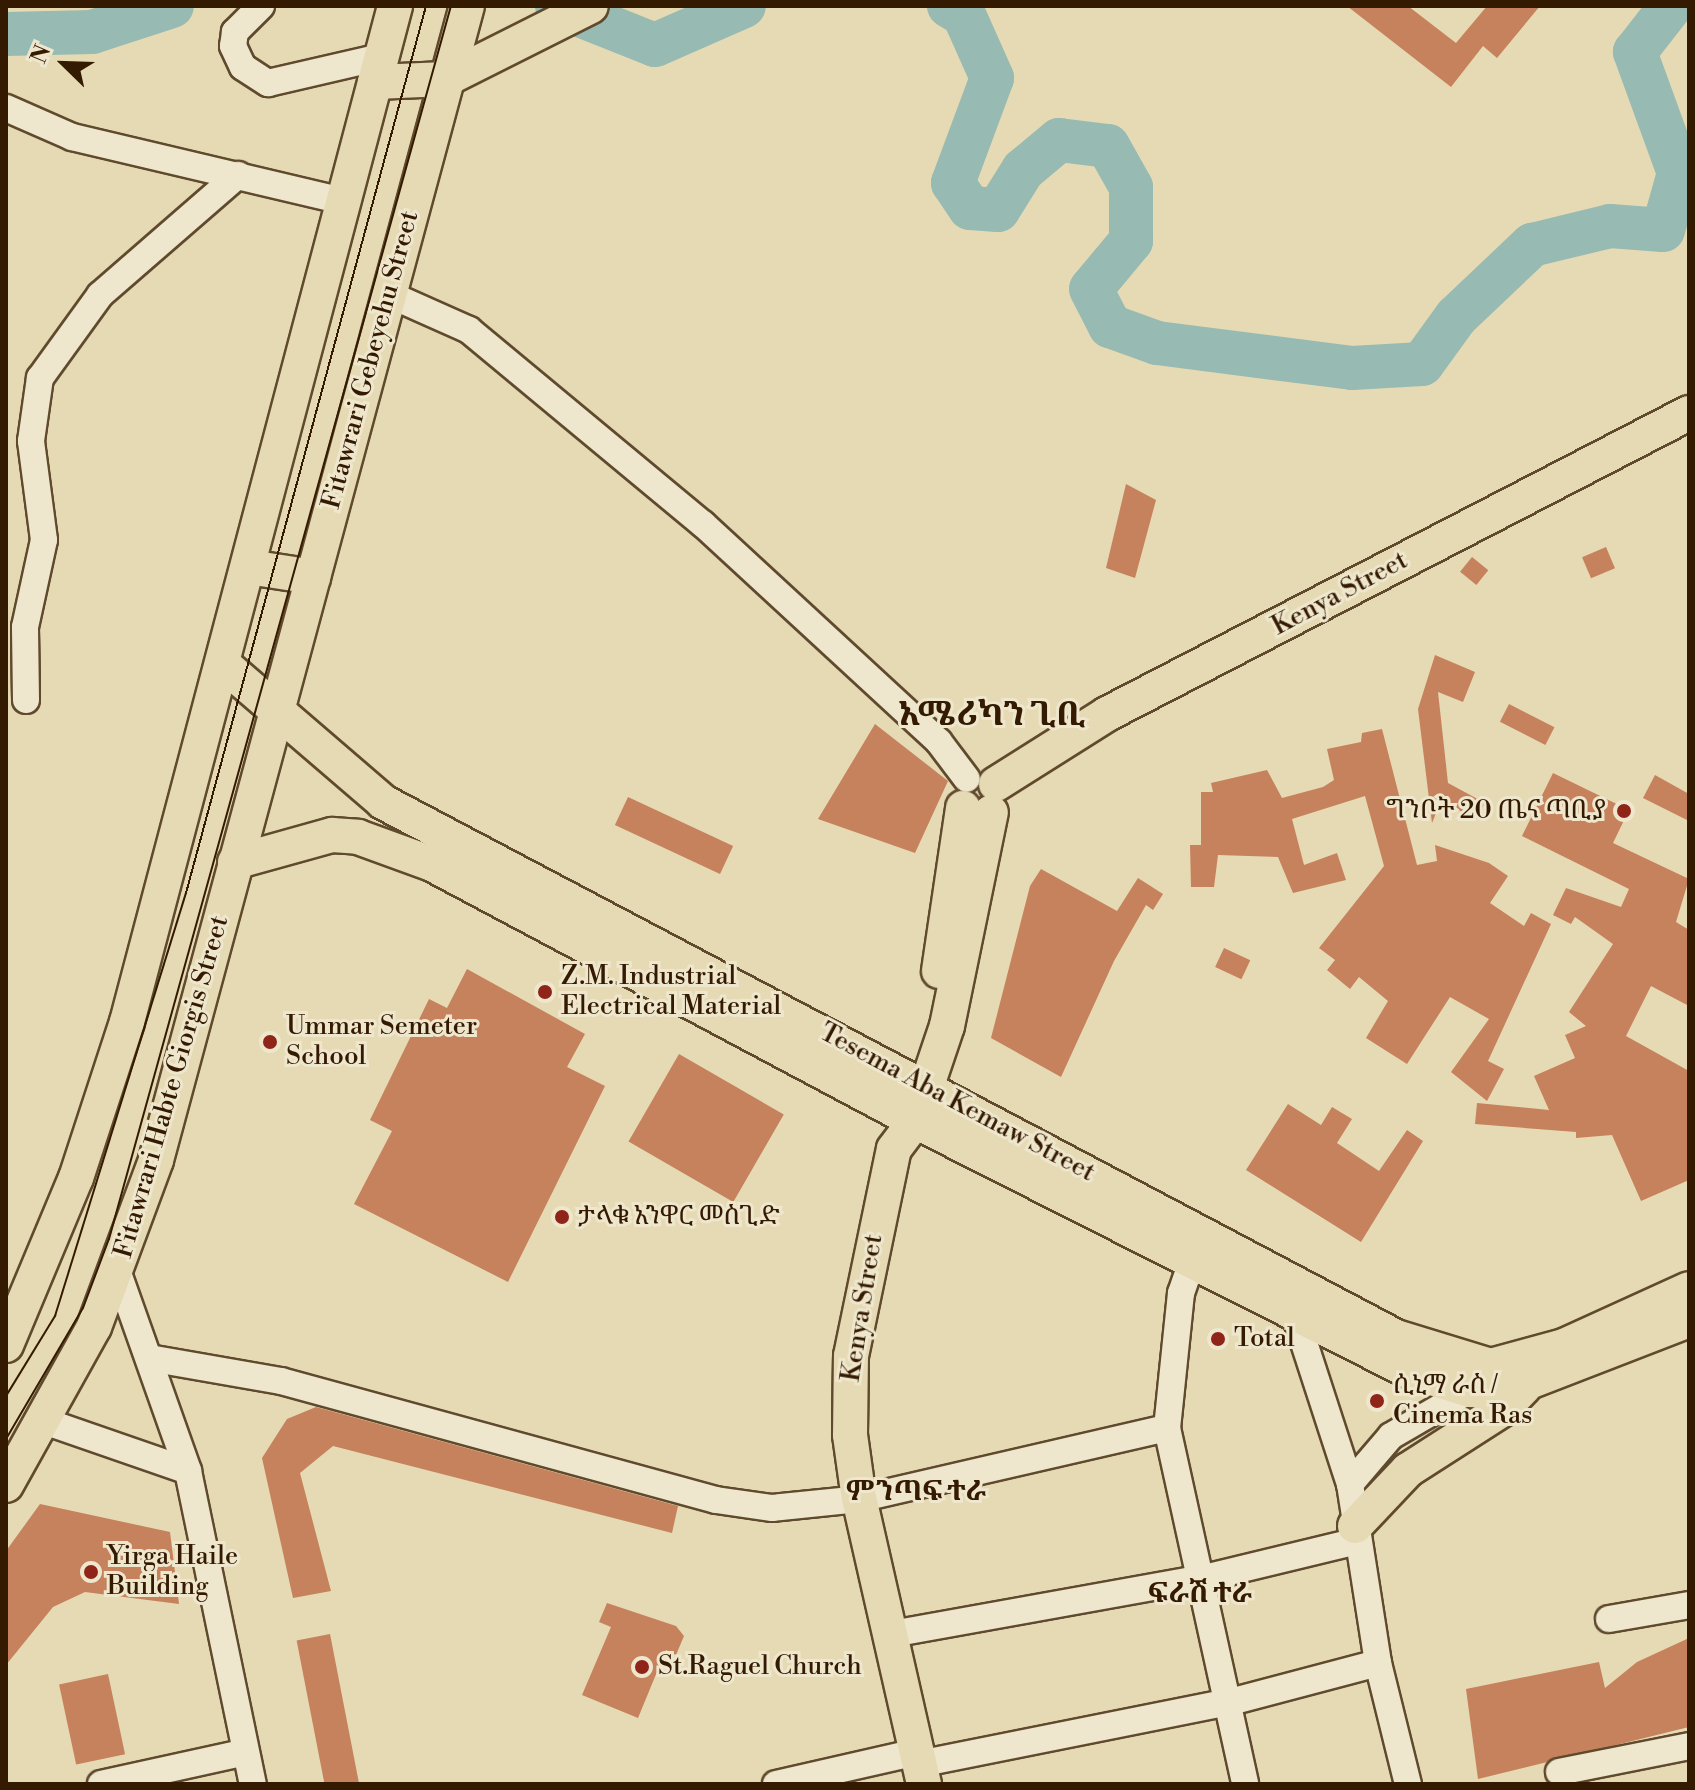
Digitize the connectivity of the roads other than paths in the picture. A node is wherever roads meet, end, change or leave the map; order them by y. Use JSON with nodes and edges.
{"nodes":[{"id":1,"x":261,"y":6,"type":"edge"},
{"id":2,"x":395,"y":6,"type":"edge"},
{"id":3,"x":467,"y":6,"type":"edge"},
{"id":4,"x":578,"y":15,"type":"edge"},
{"id":5,"x":378,"y":70,"type":"junction"},
{"id":6,"x":446,"y":79,"type":"junction"},
{"id":7,"x":6,"y":108,"type":"edge"},
{"id":8,"x":238,"y":175,"type":"junction"},
{"id":9,"x":343,"y":201,"type":"junction"},
{"id":10,"x":388,"y":294,"type":"junction"},
{"id":11,"x":1689,"y":413,"type":"edge"},
{"id":12,"x":248,"y":567,"type":"junction"},
{"id":13,"x":313,"y":577,"type":"junction"},
{"id":14,"x":224,"y":665,"type":"junction"},
{"id":15,"x":26,"y":700,"type":"dead end"},
{"id":16,"x":277,"y":715,"type":"junction"},
{"id":17,"x":979,"y":796,"type":"junction"},
{"id":18,"x":235,"y":862,"type":"junction"},
{"id":19,"x":920,"y":1082,"type":"junction"},
{"id":20,"x":906,"y":1117,"type":"junction"},
{"id":21,"x":1196,"y":1248,"type":"junction"},
{"id":22,"x":118,"y":1273,"type":"junction"},
{"id":23,"x":1689,"y":1289,"type":"edge"},
{"id":24,"x":1296,"y":1318,"type":"junction"},
{"id":25,"x":1689,"y":1320,"type":"edge"},
{"id":26,"x":6,"y":1345,"type":"edge"},
{"id":27,"x":149,"y":1358,"type":"junction"},
{"id":28,"x":1480,"y":1378,"type":"junction"},
{"id":29,"x":1524,"y":1387,"type":"junction"},
{"id":30,"x":44,"y":1421,"type":"junction"},
{"id":31,"x":1167,"y":1428,"type":"junction"},
{"id":32,"x":188,"y":1471,"type":"junction"},
{"id":33,"x":1350,"y":1484,"type":"junction"},
{"id":34,"x":6,"y":1485,"type":"edge"},
{"id":35,"x":859,"y":1499,"type":"junction"},
{"id":36,"x":1356,"y":1534,"type":"junction"},
{"id":37,"x":1204,"y":1578,"type":"junction"},
{"id":38,"x":1689,"y":1605,"type":"edge"},
{"id":39,"x":1609,"y":1619,"type":"dead end"},
{"id":40,"x":892,"y":1634,"type":"junction"},
{"id":41,"x":1378,"y":1663,"type":"junction"},
{"id":42,"x":1230,"y":1702,"type":"junction"},
{"id":43,"x":1689,"y":1746,"type":"edge"},
{"id":44,"x":246,"y":1752,"type":"junction"},
{"id":45,"x":920,"y":1766,"type":"edge"},
{"id":46,"x":1559,"y":1772,"type":"dead end"},
{"id":47,"x":101,"y":1784,"type":"edge"},
{"id":48,"x":253,"y":1784,"type":"edge"},
{"id":49,"x":776,"y":1784,"type":"edge"},
{"id":50,"x":1245,"y":1784,"type":"edge"},
{"id":51,"x":1408,"y":1784,"type":"edge"}],
"edges":[{"from":1,"to":5,"type":"street"},
{"from":2,"to":5,"type":"main road"},
{"from":3,"to":6,"type":"main road","name":"Fitawrari Gebeyehu Street"},
{"from":4,"to":6,"type":"main road"},
{"from":5,"to":6,"type":"main road"},
{"from":5,"to":9,"type":"main road"},
{"from":6,"to":10,"type":"main road","name":"Fitawrari Gebeyehu Street"},
{"from":7,"to":8,"type":"street"},
{"from":8,"to":9,"type":"street"},
{"from":8,"to":15,"type":"street"},
{"from":9,"to":12,"type":"main road"},
{"from":10,"to":13,"type":"main road","name":"Fitawrari Gebeyehu Street"},
{"from":10,"to":17,"type":"street"},
{"from":11,"to":17,"type":"main road","name":"Kenya Street"},
{"from":12,"to":13,"type":"main road"},
{"from":12,"to":14,"type":"main road"},
{"from":13,"to":16,"type":"main road","name":"Fitawrari Gebeyehu Street"},
{"from":14,"to":16,"type":"main road","name":"Tesema Aba Kemaw Street"},
{"from":14,"to":26,"type":"main road"},
{"from":16,"to":18,"type":"main road","name":"Fitawrari Habte Giorgis Street"},
{"from":16,"to":19,"type":"main road","name":"Tesema Aba Kemaw Street"},
{"from":17,"to":19,"type":"main road"},
{"from":18,"to":20,"type":"main road","name":"Tesema Aba Kemaw Street"},
{"from":18,"to":22,"type":"main road","name":"Fitawrari Habte Giorgis Street"},
{"from":19,"to":20,"type":"main road","name":"Kenya Street"},
{"from":19,"to":21,"type":"main road","name":"Tesema Aba Kemaw Street"},
{"from":20,"to":21,"type":"main road","name":"Tesema Aba Kemaw Street"},
{"from":20,"to":35,"type":"main road","name":"Kenya Street"},
{"from":21,"to":24,"type":"main road","name":"Tesema Aba Kemaw Street"},
{"from":21,"to":28,"type":"main road","name":"Tesema Aba Kemaw Street"},
{"from":21,"to":31,"type":"street"},
{"from":22,"to":27,"type":"street"},
{"from":22,"to":30,"type":"main road","name":"Fitawrari Habte Giorgis Street"},
{"from":23,"to":28,"type":"main road"},
{"from":24,"to":28,"type":"main road","name":"Tesema Aba Kemaw Street"},
{"from":24,"to":33,"type":"street"},
{"from":25,"to":29,"type":"main road","name":"Tesema Aba Kemaw Street"},
{"from":27,"to":32,"type":"street"},
{"from":27,"to":35,"type":"street"},
{"from":28,"to":29,"type":"main road","name":"Tesema Aba Kemaw Street"},
{"from":28,"to":33,"type":"street"},
{"from":29,"to":36,"type":"main road"},
{"from":30,"to":32,"type":"street"},
{"from":30,"to":34,"type":"main road","name":"Fitawrari Habte Giorgis Street"},
{"from":31,"to":35,"type":"street"},
{"from":31,"to":37,"type":"street"},
{"from":32,"to":44,"type":"street"},
{"from":33,"to":36,"type":"street"},
{"from":35,"to":40,"type":"main road","name":"Kenya Street"},
{"from":36,"to":37,"type":"street"},
{"from":36,"to":41,"type":"street"},
{"from":37,"to":40,"type":"street"},
{"from":37,"to":42,"type":"street"},
{"from":38,"to":39,"type":"street"},
{"from":40,"to":45,"type":"main road","name":"Kenya Street"},
{"from":41,"to":42,"type":"street"},
{"from":41,"to":51,"type":"street"},
{"from":42,"to":45,"type":"street"},
{"from":42,"to":50,"type":"street"},
{"from":43,"to":46,"type":"street"},
{"from":44,"to":47,"type":"street"},
{"from":44,"to":48,"type":"street"},
{"from":45,"to":49,"type":"street"}]}
